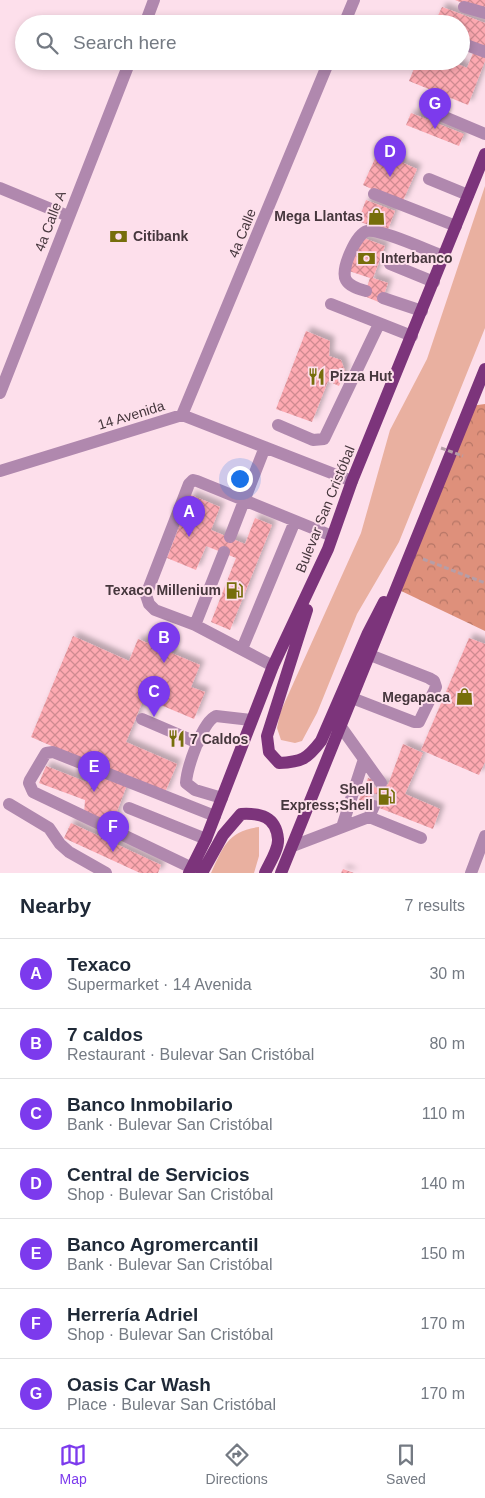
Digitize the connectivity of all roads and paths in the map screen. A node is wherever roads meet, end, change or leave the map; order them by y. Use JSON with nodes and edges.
{"nodes":[{"id":1,"x":154,"y":0,"type":"edge"},
{"id":2,"x":354,"y":0,"type":"edge"},
{"id":3,"x":464,"y":7,"type":"dead end"},
{"id":4,"x":485,"y":13,"type":"edge"},
{"id":5,"x":148,"y":15,"type":"edge"},
{"id":6,"x":348,"y":15,"type":"edge"},
{"id":7,"x":470,"y":46,"type":"edge"},
{"id":8,"x":485,"y":52,"type":"edge"},
{"id":9,"x":126,"y":70,"type":"edge"},
{"id":10,"x":324,"y":70,"type":"edge"},
{"id":11,"x":428,"y":110,"type":"dead end"},
{"id":12,"x":485,"y":134,"type":"edge"},
{"id":13,"x":485,"y":154,"type":"edge"},
{"id":14,"x":429,"y":179,"type":"dead end"},
{"id":15,"x":0,"y":188,"type":"edge"},
{"id":16,"x":374,"y":194,"type":"dead end"},
{"id":17,"x":468,"y":195,"type":"junction"},
{"id":18,"x":68,"y":216,"type":"junction"},
{"id":19,"x":456,"y":226,"type":"junction"},
{"id":20,"x":444,"y":256,"type":"junction"},
{"id":21,"x":390,"y":264,"type":"dead end"},
{"id":22,"x":434,"y":282,"type":"junction"},
{"id":23,"x":366,"y":291,"type":"dead end"},
{"id":24,"x":383,"y":298,"type":"dead end"},
{"id":25,"x":331,"y":304,"type":"dead end"},
{"id":26,"x":422,"y":311,"type":"junction"},
{"id":27,"x":379,"y":324,"type":"junction"},
{"id":28,"x":412,"y":336,"type":"junction"},
{"id":29,"x":485,"y":369,"type":"edge"},
{"id":30,"x":0,"y":393,"type":"edge"},
{"id":31,"x":182,"y":415,"type":"junction"},
{"id":32,"x":278,"y":426,"type":"dead end"},
{"id":33,"x":264,"y":447,"type":"junction"},
{"id":34,"x":441,"y":448,"type":"dead end"},
{"id":35,"x":463,"y":456,"type":"dead end"},
{"id":36,"x":0,"y":471,"type":"edge"},
{"id":37,"x":352,"y":481,"type":"junction"},
{"id":38,"x":244,"y":501,"type":"junction"},
{"id":39,"x":295,"y":521,"type":"junction"},
{"id":40,"x":332,"y":536,"type":"junction"},
{"id":41,"x":230,"y":537,"type":"dead end"},
{"id":42,"x":413,"y":548,"type":"junction"},
{"id":43,"x":328,"y":549,"type":"junction"},
{"id":44,"x":224,"y":552,"type":"dead end"},
{"id":45,"x":485,"y":583,"type":"edge"},
{"id":46,"x":195,"y":625,"type":"junction"},
{"id":47,"x":242,"y":649,"type":"junction"},
{"id":48,"x":370,"y":655,"type":"junction"},
{"id":49,"x":273,"y":666,"type":"junction"},
{"id":50,"x":352,"y":698,"type":"junction"},
{"id":51,"x":142,"y":719,"type":"dead end"},
{"id":52,"x":251,"y":720,"type":"junction"},
{"id":53,"x":341,"y":727,"type":"junction"},
{"id":54,"x":198,"y":743,"type":"junction"},
{"id":55,"x":364,"y":759,"type":"junction"},
{"id":56,"x":381,"y":782,"type":"dead end"},
{"id":57,"x":222,"y":798,"type":"junction"},
{"id":58,"x":9,"y":804,"type":"dead end"},
{"id":59,"x":129,"y":808,"type":"dead end"},
{"id":60,"x":215,"y":816,"type":"junction"},
{"id":61,"x":342,"y":827,"type":"junction"},
{"id":62,"x":485,"y":836,"type":"edge"},
{"id":63,"x":421,"y":838,"type":"dead end"},
{"id":64,"x":206,"y":839,"type":"junction"},
{"id":65,"x":293,"y":846,"type":"junction"},
{"id":66,"x":194,"y":871,"type":"edge"},
{"id":67,"x":106,"y":873,"type":"edge"},
{"id":68,"x":265,"y":873,"type":"edge"},
{"id":69,"x":281,"y":873,"type":"edge"},
{"id":70,"x":471,"y":873,"type":"edge"}],
"edges":[{"from":1,"to":5,"type":"street"},
{"from":2,"to":6,"type":"street"},
{"from":3,"to":4,"type":"street"},
{"from":7,"to":8,"type":"street"},
{"from":9,"to":18,"type":"street","name":"4a Calle A"},
{"from":10,"to":31,"type":"street","name":"4a Calle"},
{"from":11,"to":12,"type":"street"},
{"from":13,"to":17,"type":"main road","name":"Bulevar San Cristóbal"},
{"from":14,"to":17,"type":"street"},
{"from":15,"to":18,"type":"street"},
{"from":16,"to":19,"type":"street"},
{"from":17,"to":19,"type":"main road","name":"Bulevar San Cristóbal"},
{"from":18,"to":30,"type":"street","name":"4a Calle A"},
{"from":19,"to":20,"type":"main road","name":"Bulevar San Cristóbal"},
{"from":20,"to":22,"type":"main road","name":"Bulevar San Cristóbal"},
{"from":20,"to":23,"type":"street"},
{"from":21,"to":22,"type":"street"},
{"from":22,"to":26,"type":"main road","name":"Bulevar San Cristóbal"},
{"from":24,"to":26,"type":"street"},
{"from":25,"to":27,"type":"street"},
{"from":26,"to":28,"type":"main road","name":"Bulevar San Cristóbal"},
{"from":27,"to":28,"type":"street"},
{"from":27,"to":32,"type":"street"},
{"from":28,"to":37,"type":"main road","name":"Bulevar San Cristóbal"},
{"from":29,"to":42,"type":"main road"},
{"from":31,"to":33,"type":"street","name":"14 Avenida"},
{"from":31,"to":36,"type":"street","name":"14 Avenida"},
{"from":33,"to":37,"type":"street","name":"14 Avenida"},
{"from":33,"to":38,"type":"street"},
{"from":34,"to":35,"type":"path","bridge":true},
{"from":37,"to":40,"type":"main road","name":"Bulevar San Cristóbal"},
{"from":38,"to":39,"type":"street"},
{"from":38,"to":41,"type":"street"},
{"from":38,"to":46,"type":"street"},
{"from":39,"to":40,"type":"street"},
{"from":39,"to":47,"type":"street"},
{"from":40,"to":43,"type":"main road","name":"Bulevar San Cristóbal"},
{"from":42,"to":43,"type":"main road"},
{"from":42,"to":45,"type":"path"},
{"from":42,"to":48,"type":"main road"},
{"from":43,"to":49,"type":"main road","name":"Bulevar San Cristóbal"},
{"from":44,"to":46,"type":"street"},
{"from":46,"to":47,"type":"street"},
{"from":47,"to":49,"type":"street"},
{"from":48,"to":50,"type":"main road"},
{"from":48,"to":50,"type":"street"},
{"from":49,"to":52,"type":"main road","name":"Bulevar San Cristóbal"},
{"from":50,"to":53,"type":"main road"},
{"from":51,"to":54,"type":"street"},
{"from":52,"to":54,"type":"street"},
{"from":52,"to":57,"type":"main road","name":"Bulevar San Cristóbal"},
{"from":53,"to":55,"type":"street"},
{"from":53,"to":65,"type":"main road"},
{"from":54,"to":57,"type":"street"},
{"from":55,"to":56,"type":"street"},
{"from":55,"to":61,"type":"street"},
{"from":57,"to":60,"type":"main road","name":"Bulevar San Cristóbal"},
{"from":58,"to":67,"type":"street"},
{"from":59,"to":64,"type":"street"},
{"from":60,"to":64,"type":"main road","name":"Bulevar San Cristóbal"},
{"from":60,"to":66,"type":"street"},
{"from":61,"to":63,"type":"street"},
{"from":61,"to":65,"type":"street"},
{"from":62,"to":70,"type":"street"},
{"from":64,"to":66,"type":"main road","name":"Bulevar San Cristóbal"},
{"from":65,"to":69,"type":"main road"},
{"from":66,"to":68,"type":"main road"}]}
